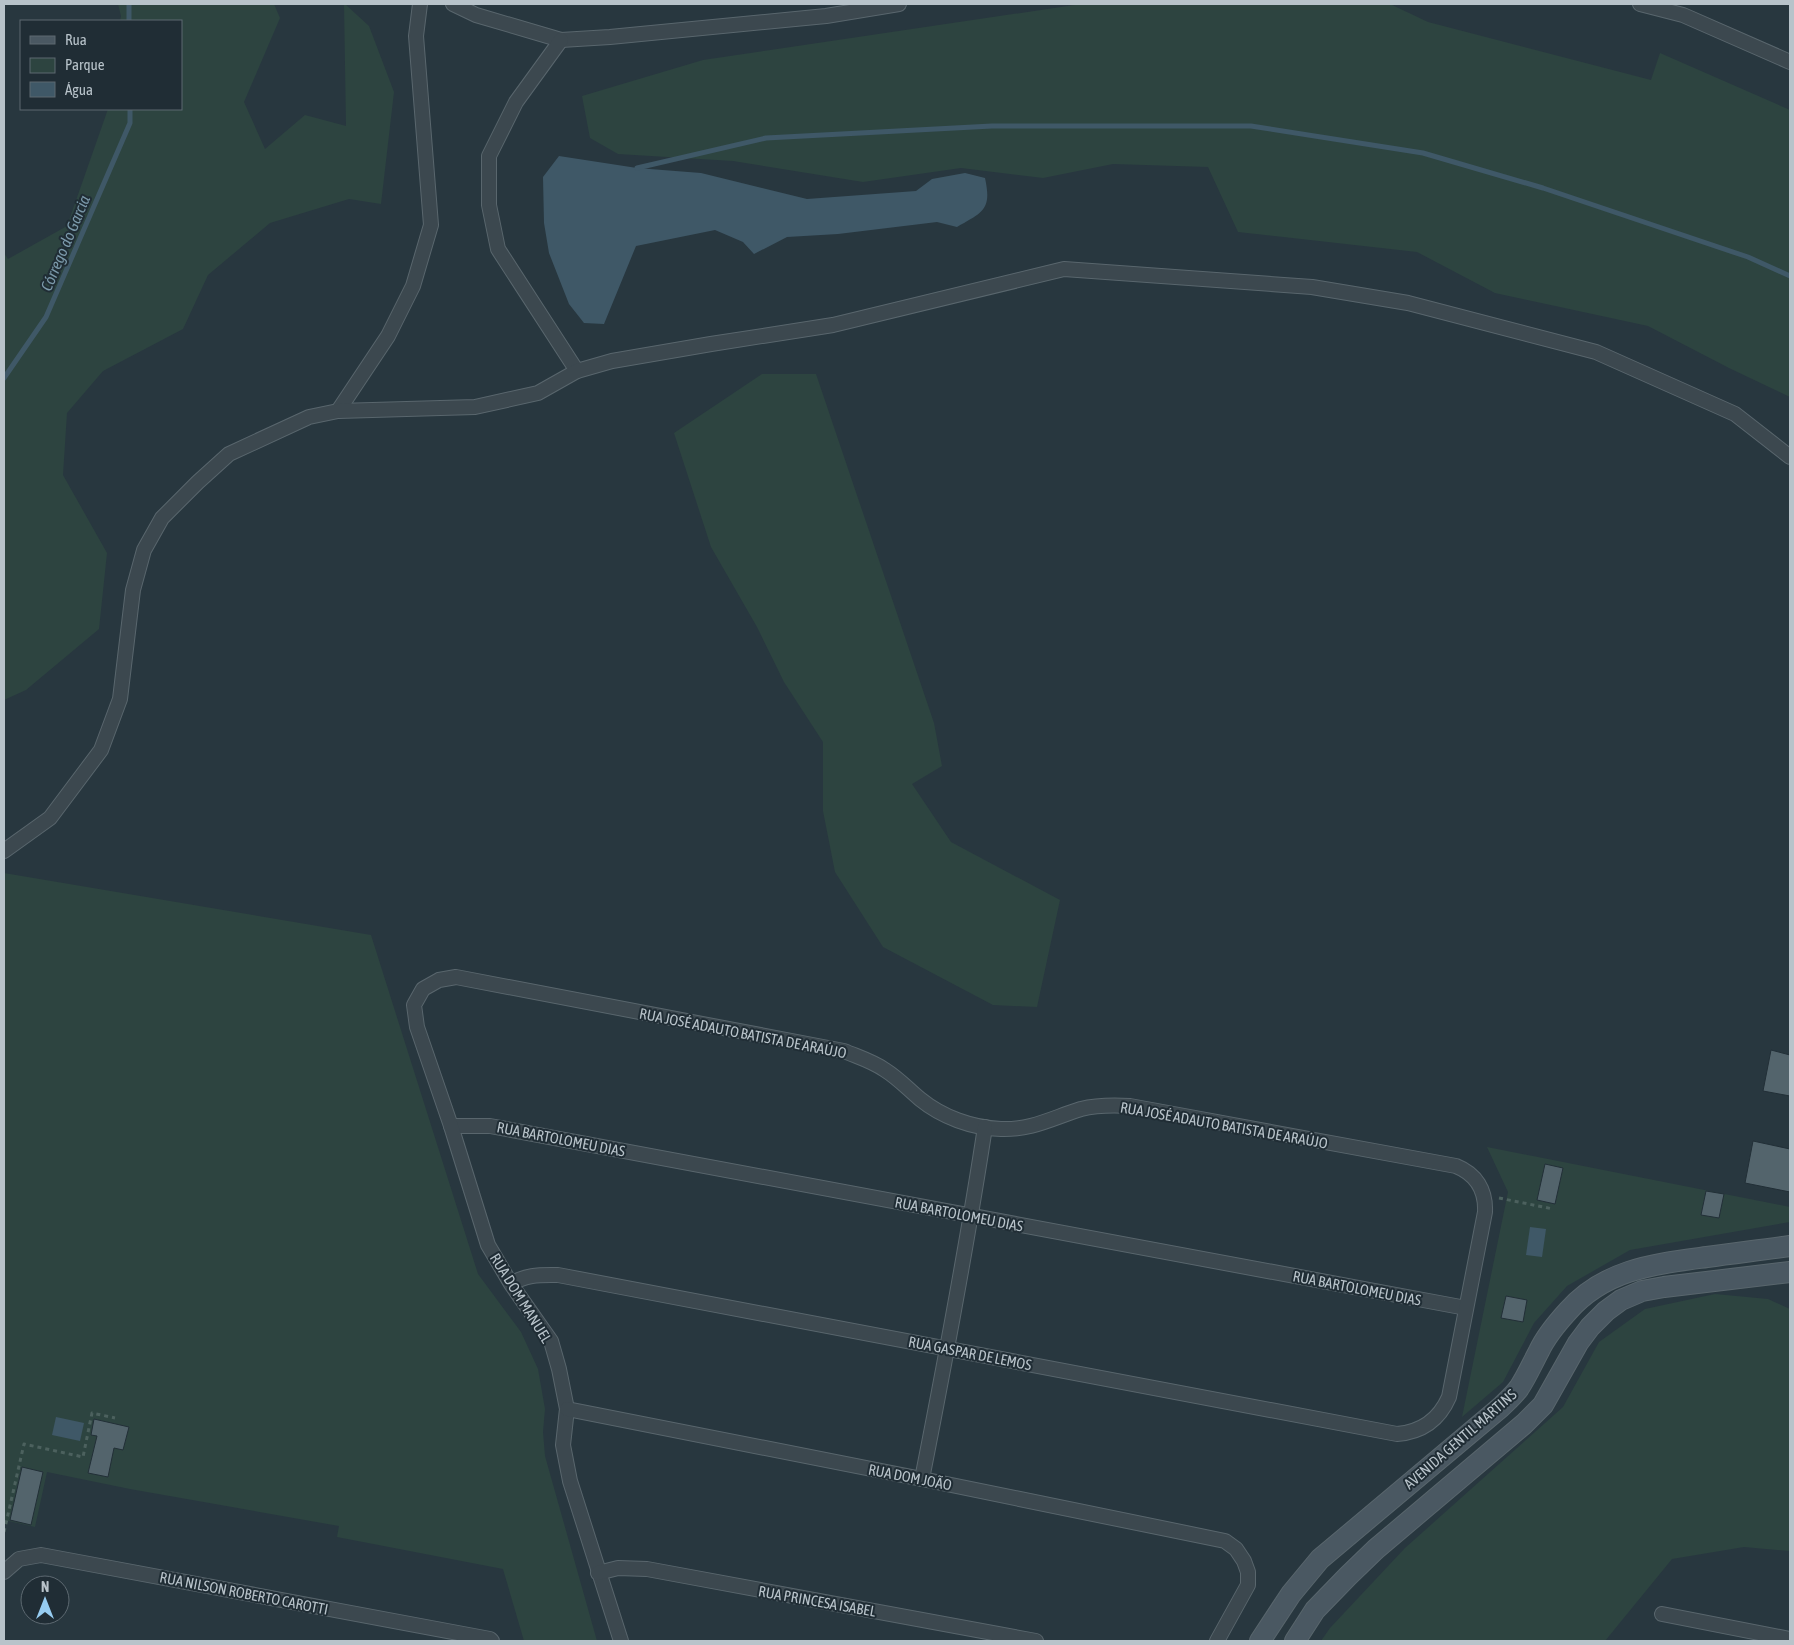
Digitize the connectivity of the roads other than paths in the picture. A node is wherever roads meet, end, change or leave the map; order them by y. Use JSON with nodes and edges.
{"nodes":[{"id":1,"x":420,"y":4,"type":"edge"},
{"id":2,"x":453,"y":4,"type":"edge"},
{"id":3,"x":899,"y":4,"type":"edge"},
{"id":4,"x":1640,"y":4,"type":"edge"},
{"id":5,"x":829,"y":10,"type":"edge"},
{"id":6,"x":561,"y":40,"type":"junction"},
{"id":7,"x":1790,"y":62,"type":"edge"},
{"id":8,"x":577,"y":371,"type":"junction"},
{"id":9,"x":338,"y":411,"type":"junction"},
{"id":10,"x":1790,"y":457,"type":"edge"},
{"id":11,"x":4,"y":851,"type":"edge"},
{"id":12,"x":423,"y":988,"type":"joint"},
{"id":13,"x":451,"y":1126,"type":"junction"},
{"id":14,"x":985,"y":1127,"type":"junction"},
{"id":15,"x":971,"y":1216,"type":"junction"},
{"id":16,"x":1790,"y":1246,"type":"edge"},
{"id":17,"x":1790,"y":1272,"type":"edge"},
{"id":18,"x":511,"y":1284,"type":"junction"},
{"id":19,"x":1466,"y":1308,"type":"junction"},
{"id":20,"x":948,"y":1348,"type":"junction"},
{"id":21,"x":567,"y":1409,"type":"junction"},
{"id":22,"x":922,"y":1479,"type":"junction"},
{"id":23,"x":4,"y":1572,"type":"edge"},
{"id":24,"x":598,"y":1573,"type":"junction"},
{"id":25,"x":1662,"y":1614,"type":"dead end"},
{"id":26,"x":1790,"y":1638,"type":"edge"},
{"id":27,"x":491,"y":1640,"type":"edge"},
{"id":28,"x":621,"y":1641,"type":"edge"},
{"id":29,"x":1036,"y":1641,"type":"edge"},
{"id":30,"x":1217,"y":1641,"type":"edge"},
{"id":31,"x":1260,"y":1641,"type":"edge"},
{"id":32,"x":1295,"y":1641,"type":"edge"}],
"edges":[{"from":1,"to":9,"type":"street"},
{"from":2,"to":6,"type":"street"},
{"from":3,"to":5,"type":"street"},
{"from":4,"to":7,"type":"street"},
{"from":5,"to":6,"type":"street"},
{"from":6,"to":8,"type":"street"},
{"from":8,"to":9,"type":"street"},
{"from":8,"to":10,"type":"street"},
{"from":9,"to":11,"type":"street"},
{"from":12,"to":13,"type":"street","name":"RUA DOM MANUEL"},
{"from":12,"to":14,"type":"street","name":"RUA JOSÉ ADAUTO BATISTA DE ARAÚJO"},
{"from":13,"to":15,"type":"street","name":"RUA BARTOLOMEU DIAS"},
{"from":13,"to":18,"type":"street","name":"RUA DOM MANUEL"},
{"from":14,"to":15,"type":"street"},
{"from":14,"to":19,"type":"street","name":"RUA JOSÉ ADAUTO BATISTA DE ARAÚJO"},
{"from":15,"to":19,"type":"street","name":"RUA BARTOLOMEU DIAS"},
{"from":15,"to":20,"type":"street"},
{"from":16,"to":31,"type":"main road","name":"AVENIDA GENTIL MARTINS"},
{"from":17,"to":32,"type":"main road","name":"AVENIDA GENTIL MARTINS"},
{"from":18,"to":20,"type":"street","name":"RUA GASPAR DE LEMOS"},
{"from":18,"to":21,"type":"street","name":"RUA DOM MANUEL"},
{"from":19,"to":20,"type":"street","name":"RUA GASPAR DE LEMOS"},
{"from":20,"to":22,"type":"street"},
{"from":21,"to":22,"type":"street","name":"RUA DOM JOÃO"},
{"from":21,"to":24,"type":"street","name":"RUA DOM MANUEL"},
{"from":22,"to":30,"type":"street","name":"RUA DOM JOÃO"},
{"from":23,"to":27,"type":"street","name":"RUA NILSON ROBERTO CAROTTI"},
{"from":24,"to":28,"type":"street","name":"RUA DOM MANUEL"},
{"from":24,"to":29,"type":"street","name":"RUA PRINCESA ISABEL"},
{"from":25,"to":26,"type":"street"}]}
